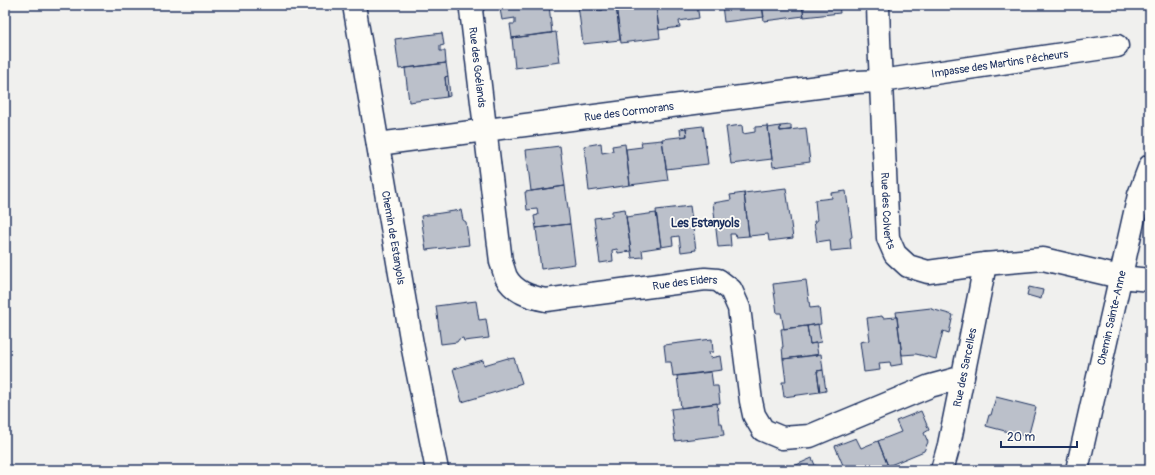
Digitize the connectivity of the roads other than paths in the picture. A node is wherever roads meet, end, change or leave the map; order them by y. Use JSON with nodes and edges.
{"nodes":[{"id":1,"x":354,"y":5,"type":"edge"},
{"id":2,"x":473,"y":5,"type":"edge"},
{"id":3,"x":878,"y":5,"type":"edge"},
{"id":4,"x":1117,"y":46,"type":"dead end"},
{"id":5,"x":881,"y":81,"type":"junction"},
{"id":6,"x":486,"y":130,"type":"junction"},
{"id":7,"x":378,"y":144,"type":"junction"},
{"id":8,"x":1150,"y":166,"type":"edge"},
{"id":9,"x":985,"y":264,"type":"junction"},
{"id":10,"x":1120,"y":277,"type":"junction"},
{"id":11,"x":1150,"y":280,"type":"edge"},
{"id":12,"x":963,"y":377,"type":"junction"},
{"id":13,"x":437,"y":470,"type":"edge"},
{"id":14,"x":942,"y":470,"type":"edge"},
{"id":15,"x":1077,"y":470,"type":"edge"}],
"edges":[{"from":1,"to":7,"type":"street","name":"Chemin de Estanyols"},
{"from":2,"to":6,"type":"street","name":"Rue des Goélands"},
{"from":3,"to":5,"type":"street","name":"Rue des Colverts"},
{"from":4,"to":5,"type":"street","name":"Impasse des Martins Pêcheurs"},
{"from":5,"to":6,"type":"street","name":"Rue des Cormorans"},
{"from":5,"to":9,"type":"street","name":"Rue des Colverts"},
{"from":6,"to":7,"type":"street","name":"Rue des Cormorans"},
{"from":6,"to":12,"type":"street","name":"Rue des Eiders"},
{"from":7,"to":13,"type":"street","name":"Chemin de Estanyols"},
{"from":8,"to":10,"type":"street","name":"Chemin Sainte-Anne"},
{"from":9,"to":10,"type":"street","name":"Rue des Colverts"},
{"from":9,"to":12,"type":"street","name":"Rue des Sarcelles"},
{"from":10,"to":11,"type":"street","name":"Rue des Colverts"},
{"from":10,"to":15,"type":"street","name":"Chemin Sainte-Anne"},
{"from":12,"to":14,"type":"street","name":"Rue des Sarcelles"}]}
